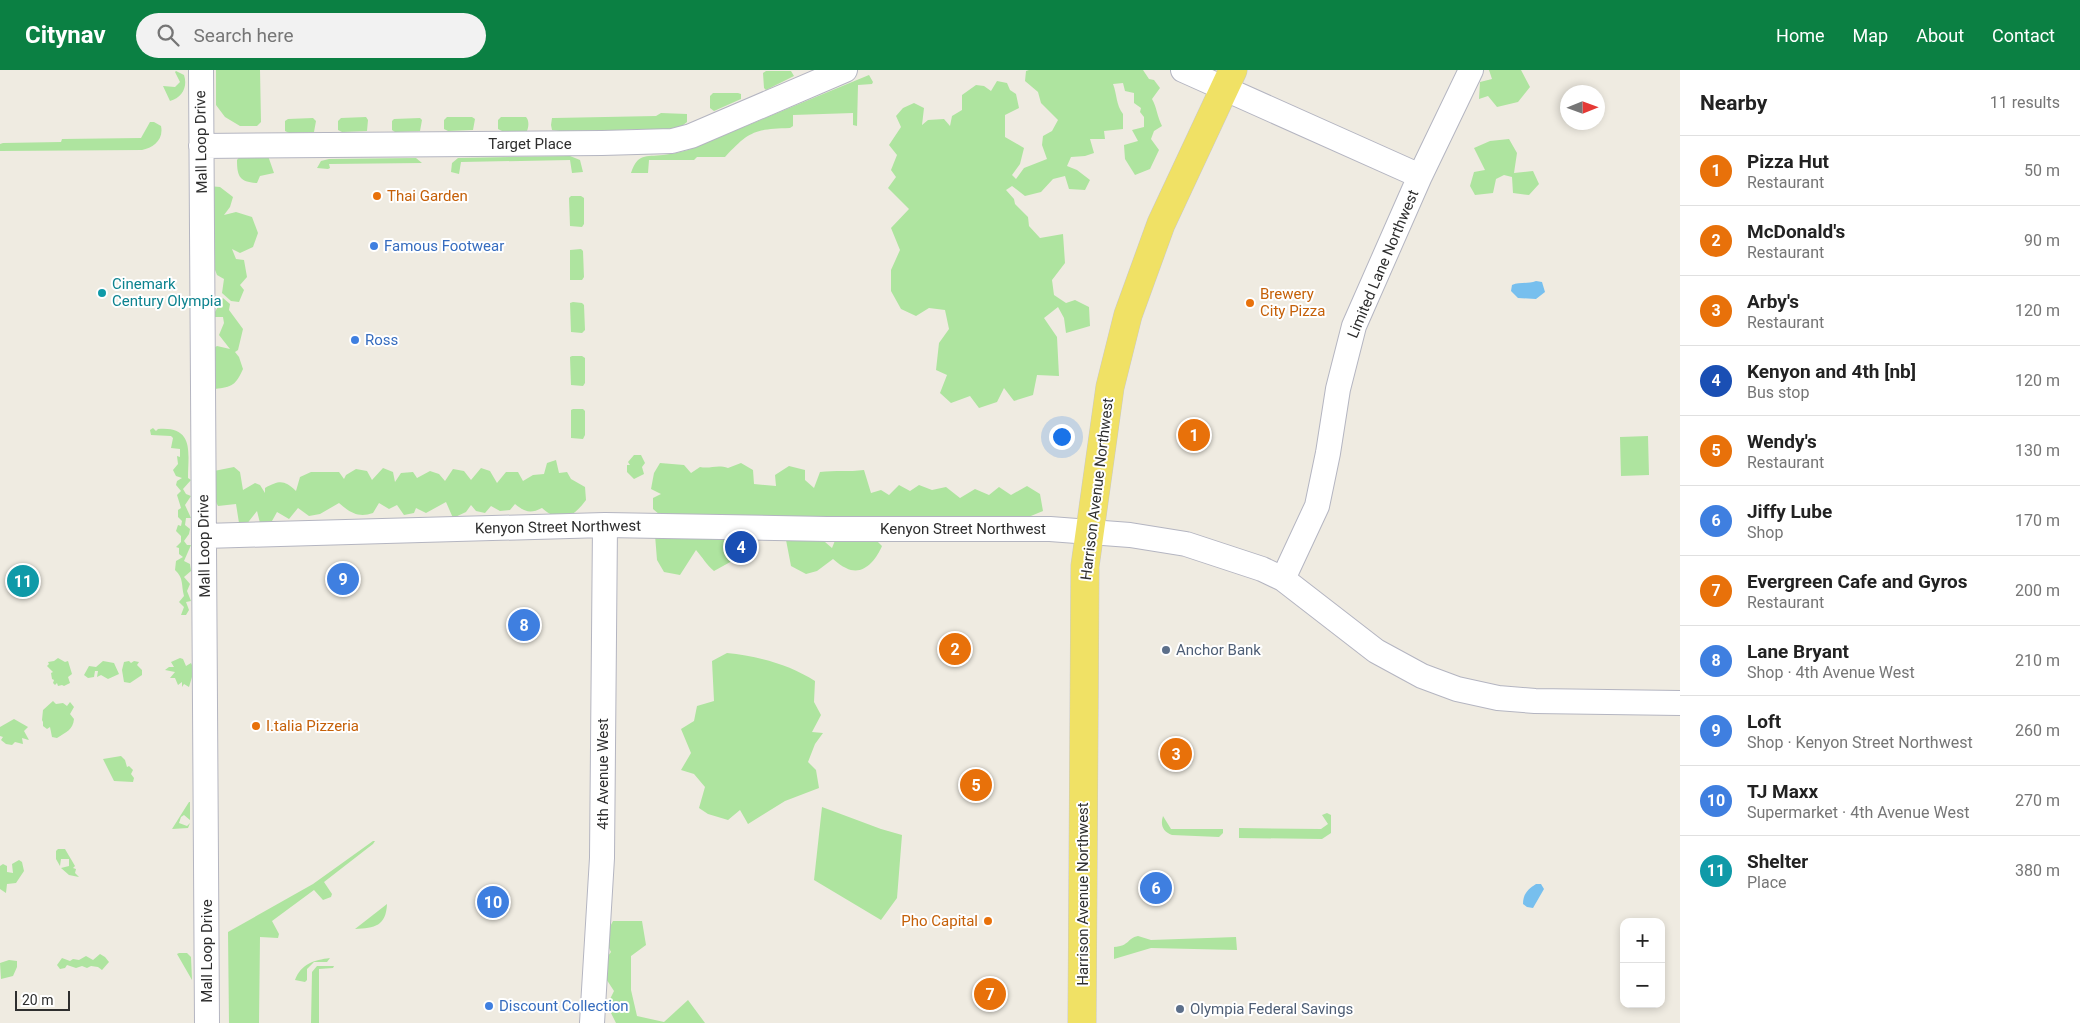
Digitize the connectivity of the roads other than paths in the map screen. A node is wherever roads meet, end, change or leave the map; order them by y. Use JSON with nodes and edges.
{"nodes":[{"id":1,"x":201,"y":70,"type":"edge"},
{"id":2,"x":845,"y":70,"type":"edge"},
{"id":3,"x":1183,"y":70,"type":"edge"},
{"id":4,"x":1471,"y":70,"type":"edge"},
{"id":5,"x":1229,"y":79,"type":"edge"},
{"id":6,"x":201,"y":146,"type":"junction"},
{"id":7,"x":1420,"y":176,"type":"junction"},
{"id":8,"x":605,"y":525,"type":"junction"},
{"id":9,"x":1090,"y":532,"type":"junction"},
{"id":10,"x":204,"y":536,"type":"junction"},
{"id":11,"x":1282,"y":579,"type":"junction"},
{"id":12,"x":1680,"y":703,"type":"edge"},
{"id":13,"x":207,"y":1023,"type":"edge"},
{"id":14,"x":592,"y":1023,"type":"edge"},
{"id":15,"x":1082,"y":1023,"type":"edge"}],
"edges":[{"from":1,"to":6,"type":"street","name":"Mall Loop Drive"},
{"from":2,"to":6,"type":"street","name":"Target Place"},
{"from":3,"to":5,"type":"street"},
{"from":4,"to":7,"type":"street","name":"Limited Lane Northwest"},
{"from":5,"to":7,"type":"street"},
{"from":5,"to":9,"type":"main road","name":"Harrison Avenue Northwest"},
{"from":6,"to":10,"type":"street","name":"Mall Loop Drive"},
{"from":7,"to":11,"type":"street","name":"Limited Lane Northwest"},
{"from":8,"to":9,"type":"street","name":"Kenyon Street Northwest"},
{"from":8,"to":10,"type":"street","name":"Kenyon Street Northwest"},
{"from":8,"to":14,"type":"street","name":"4th Avenue West"},
{"from":9,"to":11,"type":"street","name":"Kenyon Street Northwest"},
{"from":9,"to":15,"type":"main road","name":"Harrison Avenue Northwest"},
{"from":10,"to":13,"type":"street","name":"Mall Loop Drive"},
{"from":11,"to":12,"type":"street","name":"Kenyon Street Northwest"}]}
